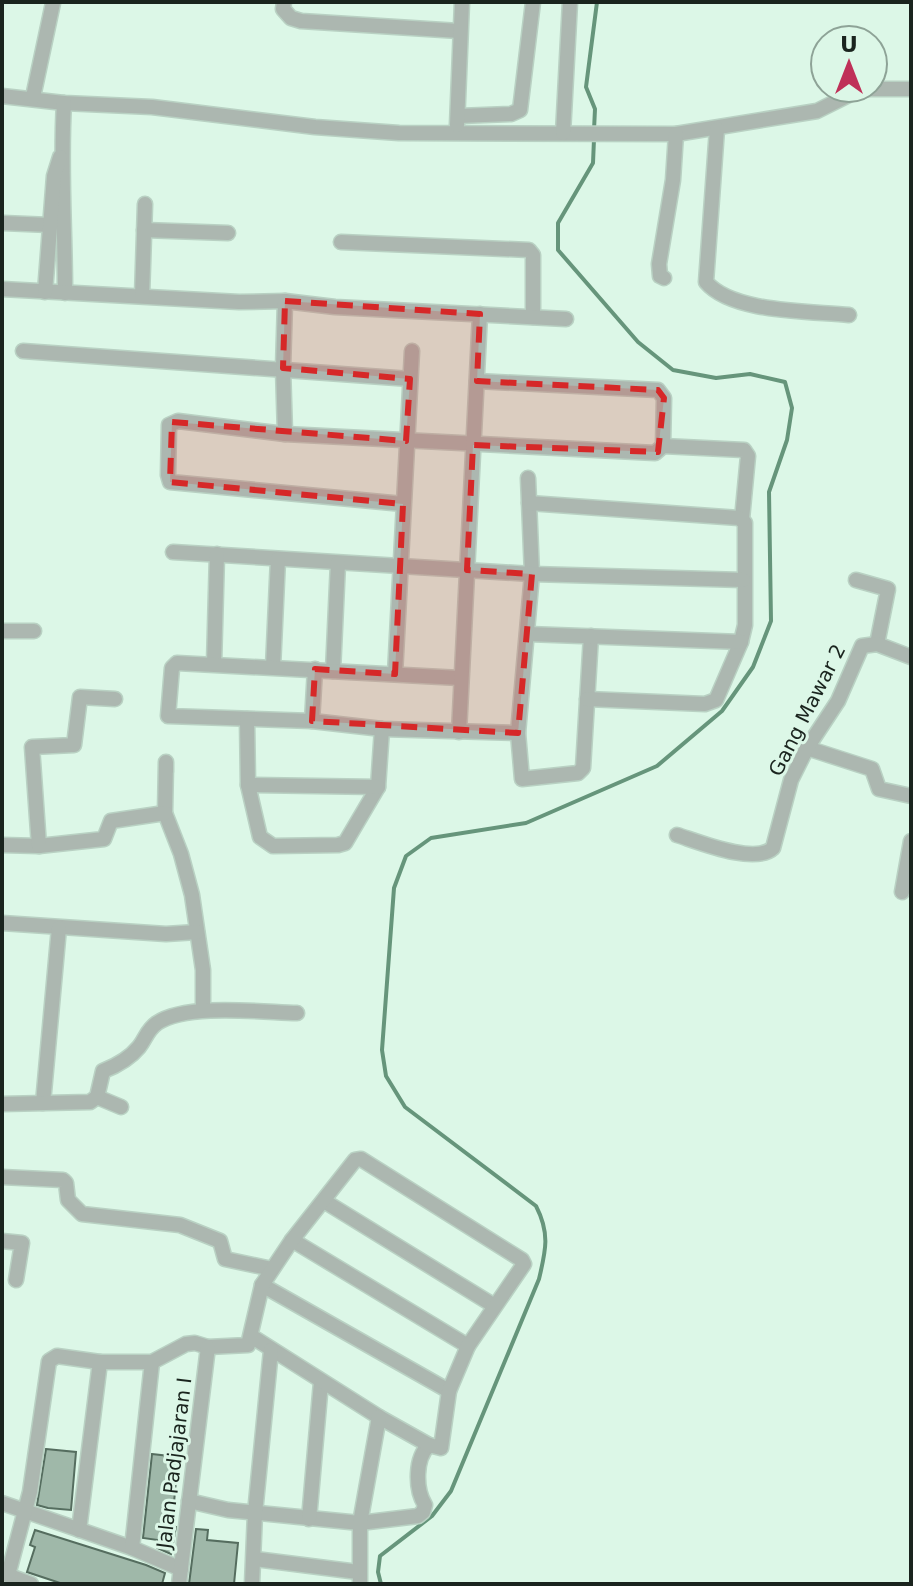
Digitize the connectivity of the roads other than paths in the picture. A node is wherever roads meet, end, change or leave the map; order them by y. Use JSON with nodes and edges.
{"nodes":[{"id":1,"x":284,"y":2,"type":"edge"},
{"id":2,"x":462,"y":2,"type":"edge"},
{"id":3,"x":533,"y":2,"type":"edge"},
{"id":4,"x":570,"y":2,"type":"edge"},
{"id":5,"x":53,"y":3,"type":"edge"},
{"id":6,"x":459,"y":31,"type":"junction"},
{"id":7,"x":911,"y":89,"type":"edge"},
{"id":8,"x":2,"y":96,"type":"edge"},
{"id":9,"x":33,"y":97,"type":"junction"},
{"id":10,"x":64,"y":103,"type":"junction"},
{"id":11,"x":459,"y":116,"type":"junction"},
{"id":12,"x":717,"y":129,"type":"junction"},
{"id":13,"x":455,"y":133,"type":"junction"},
{"id":14,"x":563,"y":133,"type":"junction"},
{"id":15,"x":676,"y":134,"type":"junction"},
{"id":16,"x":61,"y":156,"type":"junction"},
{"id":17,"x":145,"y":204,"type":"dead end"},
{"id":18,"x":3,"y":223,"type":"edge"},
{"id":19,"x":50,"y":225,"type":"junction"},
{"id":20,"x":144,"y":230,"type":"junction"},
{"id":21,"x":228,"y":233,"type":"dead end"},
{"id":22,"x":341,"y":242,"type":"dead end"},
{"id":23,"x":664,"y":278,"type":"dead end"},
{"id":24,"x":2,"y":289,"type":"edge"},
{"id":25,"x":45,"y":292,"type":"junction"},
{"id":26,"x":65,"y":293,"type":"junction"},
{"id":27,"x":142,"y":296,"type":"junction"},
{"id":28,"x":285,"y":301,"type":"junction"},
{"id":29,"x":480,"y":314,"type":"junction"},
{"id":30,"x":849,"y":315,"type":"dead end"},
{"id":31,"x":533,"y":317,"type":"junction"},
{"id":32,"x":566,"y":319,"type":"dead end"},
{"id":33,"x":23,"y":351,"type":"dead end"},
{"id":34,"x":412,"y":351,"type":"dead end"},
{"id":35,"x":283,"y":368,"type":"junction"},
{"id":36,"x":410,"y":379,"type":"junction"},
{"id":37,"x":477,"y":381,"type":"junction"},
{"id":38,"x":285,"y":434,"type":"junction"},
{"id":39,"x":406,"y":441,"type":"junction"},
{"id":40,"x":473,"y":445,"type":"junction"},
{"id":41,"x":663,"y":446,"type":"junction"},
{"id":42,"x":528,"y":478,"type":"dead end"},
{"id":43,"x":529,"y":503,"type":"junction"},
{"id":44,"x":403,"y":504,"type":"junction"},
{"id":45,"x":742,"y":519,"type":"junction"},
{"id":46,"x":173,"y":552,"type":"dead end"},
{"id":47,"x":217,"y":554,"type":"junction"},
{"id":48,"x":278,"y":559,"type":"junction"},
{"id":49,"x":338,"y":563,"type":"junction"},
{"id":50,"x":400,"y":567,"type":"junction"},
{"id":51,"x":467,"y":570,"type":"junction"},
{"id":52,"x":532,"y":574,"type":"junction"},
{"id":53,"x":743,"y":580,"type":"junction"},
{"id":54,"x":856,"y":580,"type":"dead end"},
{"id":55,"x":2,"y":631,"type":"edge"},
{"id":56,"x":34,"y":631,"type":"dead end"},
{"id":57,"x":528,"y":634,"type":"junction"},
{"id":58,"x":591,"y":636,"type":"junction"},
{"id":59,"x":741,"y":642,"type":"junction"},
{"id":60,"x":877,"y":644,"type":"junction"},
{"id":61,"x":911,"y":657,"type":"edge"},
{"id":62,"x":214,"y":664,"type":"junction"},
{"id":63,"x":273,"y":667,"type":"junction"},
{"id":64,"x":315,"y":669,"type":"junction"},
{"id":65,"x":333,"y":671,"type":"junction"},
{"id":66,"x":395,"y":674,"type":"junction"},
{"id":67,"x":460,"y":678,"type":"junction"},
{"id":68,"x":115,"y":699,"type":"dead end"},
{"id":69,"x":587,"y":699,"type":"junction"},
{"id":70,"x":247,"y":719,"type":"junction"},
{"id":71,"x":312,"y":721,"type":"junction"},
{"id":72,"x":382,"y":729,"type":"junction"},
{"id":73,"x":459,"y":732,"type":"junction"},
{"id":74,"x":518,"y":733,"type":"junction"},
{"id":75,"x":807,"y":748,"type":"junction"},
{"id":76,"x":166,"y":772,"type":"dead end"},
{"id":77,"x":248,"y":785,"type":"junction"},
{"id":78,"x":378,"y":787,"type":"junction"},
{"id":79,"x":911,"y":796,"type":"edge"},
{"id":80,"x":165,"y":813,"type":"junction"},
{"id":81,"x":677,"y":835,"type":"dead end"},
{"id":82,"x":911,"y":841,"type":"edge"},
{"id":83,"x":2,"y":845,"type":"edge"},
{"id":84,"x":39,"y":846,"type":"junction"},
{"id":85,"x":902,"y":892,"type":"dead end"},
{"id":86,"x":2,"y":923,"type":"edge"},
{"id":87,"x":59,"y":928,"type":"junction"},
{"id":88,"x":197,"y":932,"type":"junction"},
{"id":89,"x":203,"y":1010,"type":"junction"},
{"id":90,"x":297,"y":1013,"type":"dead end"},
{"id":91,"x":97,"y":1097,"type":"junction"},
{"id":92,"x":43,"y":1103,"type":"junction"},
{"id":93,"x":2,"y":1104,"type":"edge"},
{"id":94,"x":121,"y":1107,"type":"dead end"},
{"id":95,"x":2,"y":1177,"type":"edge"},
{"id":96,"x":324,"y":1201,"type":"junction"},
{"id":97,"x":292,"y":1240,"type":"junction"},
{"id":98,"x":2,"y":1241,"type":"edge"},
{"id":99,"x":272,"y":1269,"type":"junction"},
{"id":100,"x":16,"y":1280,"type":"dead end"},
{"id":101,"x":262,"y":1285,"type":"junction"},
{"id":102,"x":493,"y":1305,"type":"junction"},
{"id":103,"x":249,"y":1341,"type":"junction"},
{"id":104,"x":468,"y":1346,"type":"junction"},
{"id":105,"x":208,"y":1347,"type":"junction"},
{"id":106,"x":271,"y":1350,"type":"junction"},
{"id":107,"x":100,"y":1362,"type":"junction"},
{"id":108,"x":152,"y":1362,"type":"junction"},
{"id":109,"x":321,"y":1382,"type":"junction"},
{"id":110,"x":449,"y":1391,"type":"junction"},
{"id":111,"x":379,"y":1417,"type":"junction"},
{"id":112,"x":429,"y":1445,"type":"junction"},
{"id":113,"x":189,"y":1501,"type":"junction"},
{"id":114,"x":2,"y":1503,"type":"edge"},
{"id":115,"x":24,"y":1512,"type":"junction"},
{"id":116,"x":255,"y":1513,"type":"junction"},
{"id":117,"x":309,"y":1519,"type":"junction"},
{"id":118,"x":360,"y":1523,"type":"junction"},
{"id":119,"x":79,"y":1530,"type":"junction"},
{"id":120,"x":132,"y":1548,"type":"junction"},
{"id":121,"x":255,"y":1559,"type":"junction"},
{"id":122,"x":5,"y":1574,"type":"edge"},
{"id":123,"x":180,"y":1576,"type":"edge"},
{"id":124,"x":359,"y":1578,"type":"edge"},
{"id":125,"x":31,"y":1584,"type":"edge"},
{"id":126,"x":252,"y":1584,"type":"edge"}],
"edges":[{"from":1,"to":6,"type":"street"},
{"from":2,"to":6,"type":"street"},
{"from":3,"to":11,"type":"street"},
{"from":4,"to":14,"type":"street"},
{"from":5,"to":9,"type":"street"},
{"from":6,"to":11,"type":"street"},
{"from":7,"to":12,"type":"street"},
{"from":8,"to":9,"type":"street"},
{"from":9,"to":10,"type":"street"},
{"from":10,"to":13,"type":"street"},
{"from":10,"to":16,"type":"street"},
{"from":11,"to":13,"type":"street"},
{"from":12,"to":15,"type":"street"},
{"from":12,"to":30,"type":"street"},
{"from":13,"to":14,"type":"street"},
{"from":14,"to":15,"type":"street"},
{"from":15,"to":23,"type":"street"},
{"from":16,"to":19,"type":"street"},
{"from":16,"to":26,"type":"street"},
{"from":17,"to":20,"type":"street"},
{"from":18,"to":19,"type":"street"},
{"from":19,"to":25,"type":"street"},
{"from":20,"to":21,"type":"street"},
{"from":20,"to":27,"type":"street"},
{"from":22,"to":31,"type":"street"},
{"from":24,"to":25,"type":"street"},
{"from":25,"to":26,"type":"street"},
{"from":26,"to":27,"type":"street"},
{"from":27,"to":28,"type":"street"},
{"from":28,"to":29,"type":"street"},
{"from":28,"to":35,"type":"street"},
{"from":29,"to":31,"type":"street"},
{"from":29,"to":37,"type":"street"},
{"from":31,"to":32,"type":"street"},
{"from":33,"to":35,"type":"street"},
{"from":34,"to":36,"type":"street"},
{"from":35,"to":36,"type":"street"},
{"from":35,"to":38,"type":"street"},
{"from":36,"to":39,"type":"street"},
{"from":37,"to":40,"type":"street"},
{"from":37,"to":41,"type":"street"},
{"from":38,"to":39,"type":"street"},
{"from":38,"to":44,"type":"street"},
{"from":39,"to":40,"type":"street"},
{"from":39,"to":44,"type":"street"},
{"from":40,"to":41,"type":"street"},
{"from":40,"to":51,"type":"street"},
{"from":41,"to":45,"type":"street"},
{"from":42,"to":43,"type":"street"},
{"from":43,"to":45,"type":"street"},
{"from":43,"to":52,"type":"street"},
{"from":44,"to":50,"type":"street"},
{"from":45,"to":53,"type":"street"},
{"from":46,"to":47,"type":"street"},
{"from":47,"to":48,"type":"street"},
{"from":47,"to":62,"type":"street"},
{"from":48,"to":49,"type":"street"},
{"from":48,"to":63,"type":"street"},
{"from":49,"to":50,"type":"street"},
{"from":49,"to":65,"type":"street"},
{"from":50,"to":51,"type":"street"},
{"from":50,"to":66,"type":"street"},
{"from":51,"to":52,"type":"street"},
{"from":51,"to":67,"type":"street"},
{"from":52,"to":53,"type":"street"},
{"from":52,"to":57,"type":"street"},
{"from":53,"to":59,"type":"street"},
{"from":54,"to":60,"type":"street"},
{"from":55,"to":56,"type":"street"},
{"from":57,"to":58,"type":"street"},
{"from":57,"to":74,"type":"street"},
{"from":58,"to":59,"type":"street"},
{"from":58,"to":69,"type":"street"},
{"from":59,"to":69,"type":"street"},
{"from":60,"to":61,"type":"street"},
{"from":60,"to":75,"type":"street","name":"Gang Mawar 2"},
{"from":62,"to":63,"type":"street"},
{"from":62,"to":70,"type":"street"},
{"from":63,"to":64,"type":"street"},
{"from":64,"to":65,"type":"street"},
{"from":64,"to":71,"type":"street"},
{"from":65,"to":66,"type":"street"},
{"from":66,"to":67,"type":"street"},
{"from":67,"to":73,"type":"street"},
{"from":68,"to":84,"type":"street"},
{"from":69,"to":74,"type":"street"},
{"from":70,"to":71,"type":"street"},
{"from":70,"to":77,"type":"street"},
{"from":71,"to":72,"type":"street"},
{"from":72,"to":73,"type":"street"},
{"from":72,"to":78,"type":"street"},
{"from":73,"to":74,"type":"street"},
{"from":75,"to":79,"type":"street"},
{"from":75,"to":81,"type":"street","name":"Gang Mawar 2"},
{"from":76,"to":80,"type":"street"},
{"from":77,"to":78,"type":"street"},
{"from":77,"to":78,"type":"street"},
{"from":80,"to":84,"type":"street"},
{"from":80,"to":88,"type":"street"},
{"from":82,"to":85,"type":"street"},
{"from":83,"to":84,"type":"street"},
{"from":86,"to":87,"type":"street"},
{"from":87,"to":88,"type":"street"},
{"from":87,"to":92,"type":"street"},
{"from":88,"to":89,"type":"street"},
{"from":89,"to":90,"type":"street"},
{"from":89,"to":91,"type":"street"},
{"from":91,"to":92,"type":"street"},
{"from":91,"to":94,"type":"street"},
{"from":92,"to":93,"type":"street"},
{"from":95,"to":99,"type":"street"},
{"from":96,"to":97,"type":"street"},
{"from":96,"to":102,"type":"street"},
{"from":96,"to":102,"type":"street"},
{"from":97,"to":99,"type":"street"},
{"from":97,"to":104,"type":"street"},
{"from":98,"to":100,"type":"street"},
{"from":99,"to":101,"type":"street"},
{"from":101,"to":103,"type":"street"},
{"from":101,"to":110,"type":"street"},
{"from":102,"to":104,"type":"street"},
{"from":103,"to":105,"type":"street"},
{"from":103,"to":106,"type":"street"},
{"from":104,"to":110,"type":"street"},
{"from":105,"to":108,"type":"street"},
{"from":105,"to":113,"type":"street","name":"Jalan Padjajaran I"},
{"from":106,"to":109,"type":"street"},
{"from":106,"to":116,"type":"street"},
{"from":107,"to":108,"type":"street"},
{"from":107,"to":115,"type":"street"},
{"from":107,"to":119,"type":"street"},
{"from":108,"to":120,"type":"street"},
{"from":109,"to":111,"type":"street"},
{"from":109,"to":117,"type":"street"},
{"from":110,"to":112,"type":"street"},
{"from":111,"to":112,"type":"street"},
{"from":111,"to":118,"type":"street"},
{"from":112,"to":118,"type":"street"},
{"from":113,"to":116,"type":"street"},
{"from":113,"to":123,"type":"street","name":"Jalan Padjajaran I"},
{"from":114,"to":115,"type":"street"},
{"from":115,"to":119,"type":"street"},
{"from":115,"to":122,"type":"street"},
{"from":116,"to":117,"type":"street"},
{"from":116,"to":121,"type":"street"},
{"from":117,"to":118,"type":"street"},
{"from":118,"to":124,"type":"street"},
{"from":119,"to":120,"type":"street"},
{"from":120,"to":123,"type":"street"},
{"from":121,"to":124,"type":"street"},
{"from":121,"to":126,"type":"street"},
{"from":122,"to":125,"type":"street"}]}
